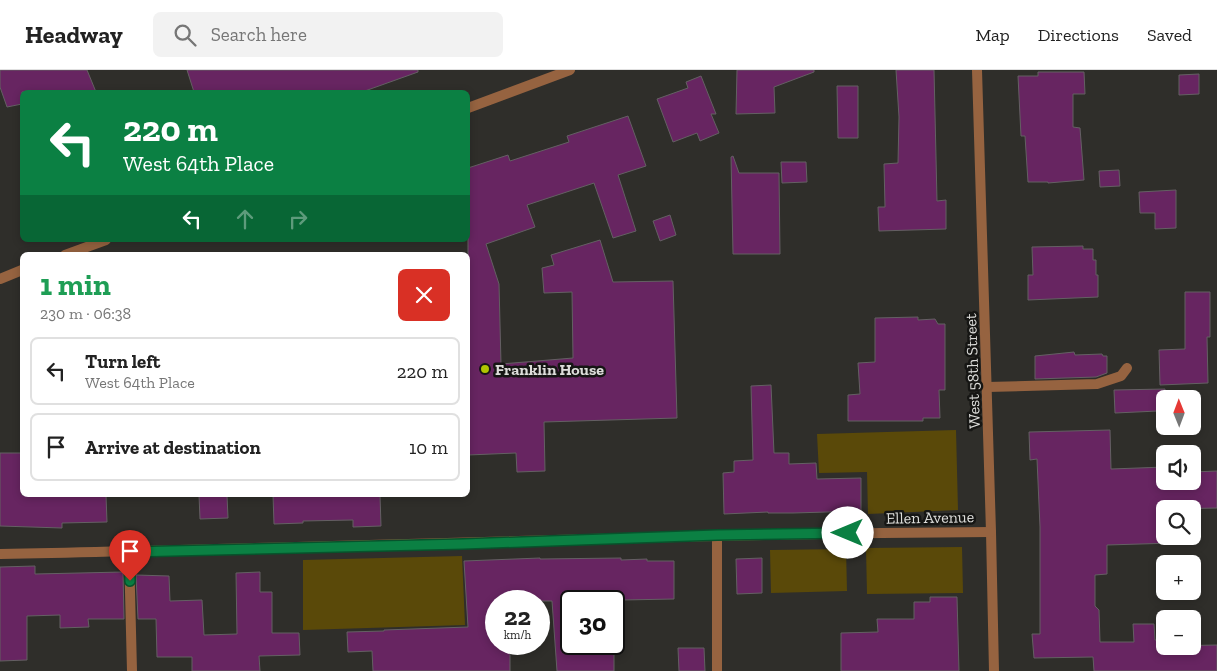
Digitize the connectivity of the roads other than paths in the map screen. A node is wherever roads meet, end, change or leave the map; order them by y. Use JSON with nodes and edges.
{"nodes":[{"id":1,"x":570,"y":70,"type":"edge"},
{"id":2,"x":977,"y":70,"type":"edge"},
{"id":3,"x":470,"y":107,"type":"edge"},
{"id":4,"x":101,"y":242,"type":"edge"},
{"id":5,"x":73,"y":252,"type":"edge"},
{"id":6,"x":20,"y":271,"type":"edge"},
{"id":7,"x":0,"y":278,"type":"edge"},
{"id":8,"x":1127,"y":368,"type":"dead end"},
{"id":9,"x":987,"y":387,"type":"junction"},
{"id":10,"x":992,"y":532,"type":"junction"},
{"id":11,"x":717,"y":535,"type":"junction"},
{"id":12,"x":129,"y":552,"type":"junction"},
{"id":13,"x":0,"y":554,"type":"edge"},
{"id":14,"x":132,"y":671,"type":"edge"},
{"id":15,"x":717,"y":671,"type":"edge"},
{"id":16,"x":994,"y":671,"type":"edge"}],
"edges":[{"from":1,"to":3,"type":"street"},
{"from":2,"to":9,"type":"street","name":"West 58th Street"},
{"from":4,"to":5,"type":"street"},
{"from":6,"to":7,"type":"street"},
{"from":8,"to":9,"type":"street"},
{"from":9,"to":10,"type":"street","name":"West 58th Street"},
{"from":10,"to":11,"type":"street","name":"Ellen Avenue"},
{"from":10,"to":16,"type":"street","name":"West 58th Street"},
{"from":11,"to":12,"type":"street","name":"Ellen Avenue"},
{"from":11,"to":15,"type":"street"},
{"from":12,"to":13,"type":"street","name":"Ellen Avenue"},
{"from":12,"to":14,"type":"street"}]}
